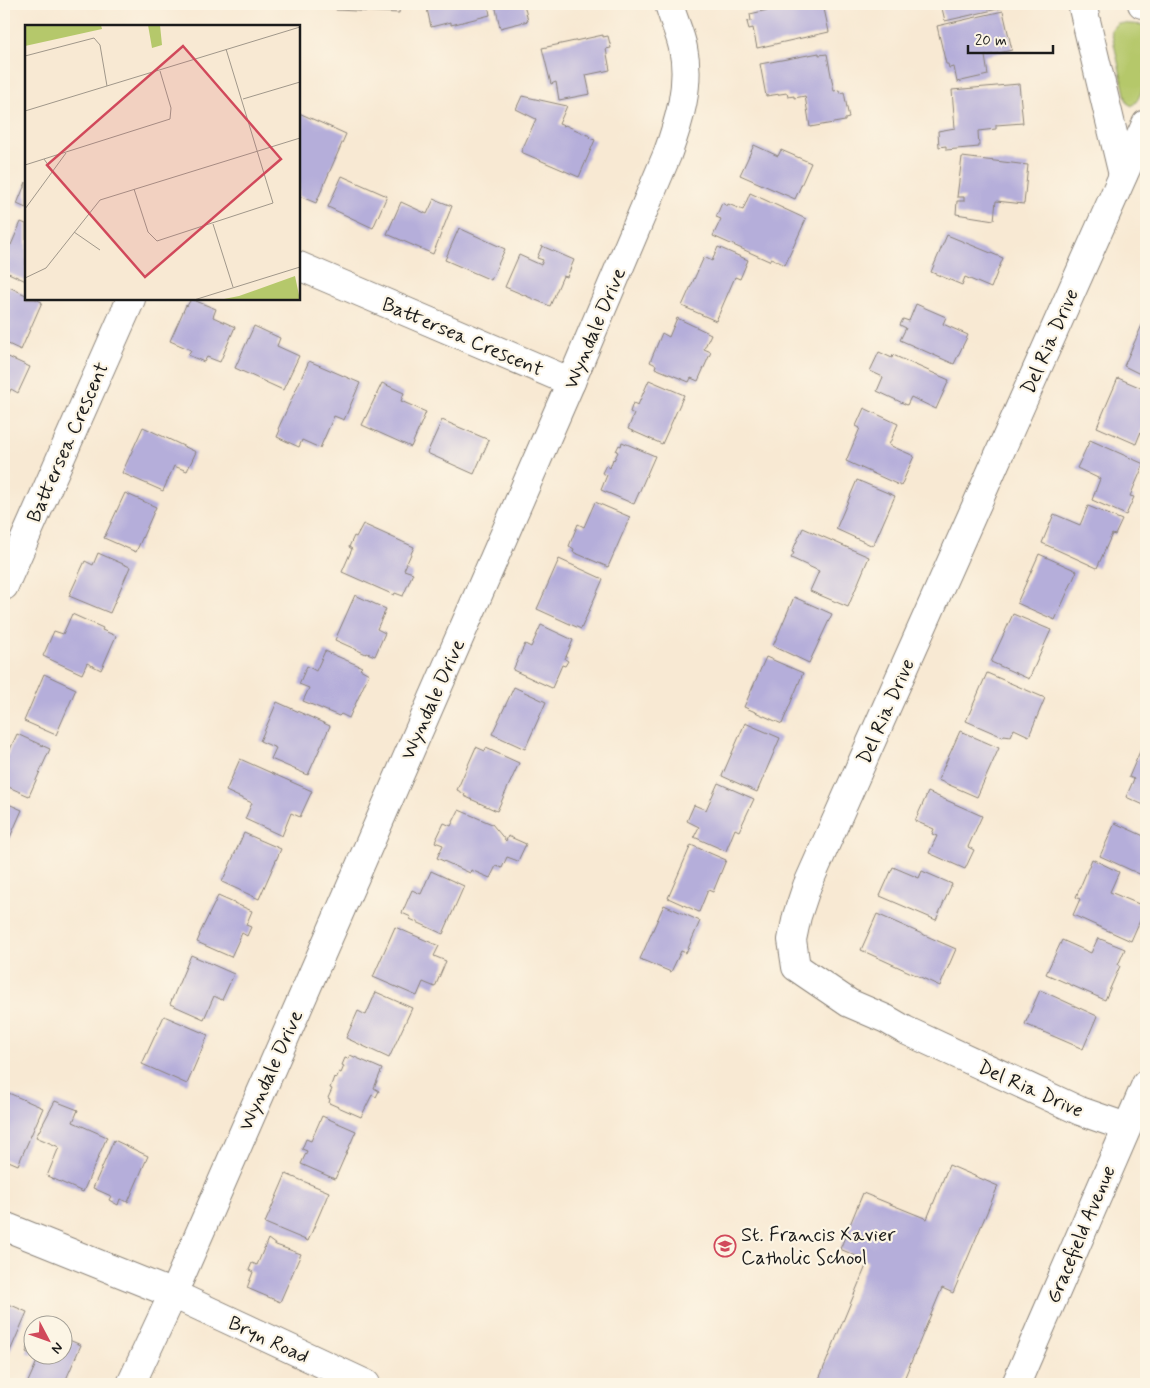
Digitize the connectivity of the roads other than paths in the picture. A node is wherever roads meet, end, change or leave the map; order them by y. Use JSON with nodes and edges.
{"nodes":[{"id":1,"x":669,"y":4,"type":"edge"},
{"id":2,"x":1082,"y":4,"type":"edge"},
{"id":3,"x":1142,"y":4,"type":"edge"},
{"id":4,"x":1146,"y":4,"type":"edge"},
{"id":5,"x":1146,"y":124,"type":"edge"},
{"id":6,"x":1122,"y":175,"type":"junction"},
{"id":7,"x":300,"y":266,"type":"edge"},
{"id":8,"x":131,"y":300,"type":"edge"},
{"id":9,"x":571,"y":382,"type":"junction"},
{"id":10,"x":4,"y":586,"type":"edge"},
{"id":11,"x":1146,"y":1084,"type":"edge"},
{"id":12,"x":1126,"y":1127,"type":"junction"},
{"id":13,"x":4,"y":1226,"type":"edge"},
{"id":14,"x":173,"y":1294,"type":"junction"},
{"id":15,"x":131,"y":1384,"type":"edge"},
{"id":16,"x":366,"y":1384,"type":"edge"},
{"id":17,"x":1016,"y":1384,"type":"edge"}],
"edges":[{"from":1,"to":9,"type":"street","name":"Wyndale Drive"},
{"from":2,"to":6,"type":"street"},
{"from":3,"to":4,"type":"street"},
{"from":5,"to":6,"type":"street","name":"Del Ria Drive"},
{"from":6,"to":12,"type":"street","name":"Del Ria Drive"},
{"from":7,"to":9,"type":"street","name":"Battersea Crescent"},
{"from":8,"to":10,"type":"street","name":"Battersea Crescent"},
{"from":9,"to":14,"type":"street","name":"Wyndale Drive"},
{"from":11,"to":12,"type":"street","name":"Gracefield Avenue"},
{"from":12,"to":17,"type":"street","name":"Gracefield Avenue"},
{"from":13,"to":14,"type":"street"},
{"from":14,"to":15,"type":"street","name":"Wyndale Drive"},
{"from":14,"to":16,"type":"street","name":"Bryn Road"}]}
